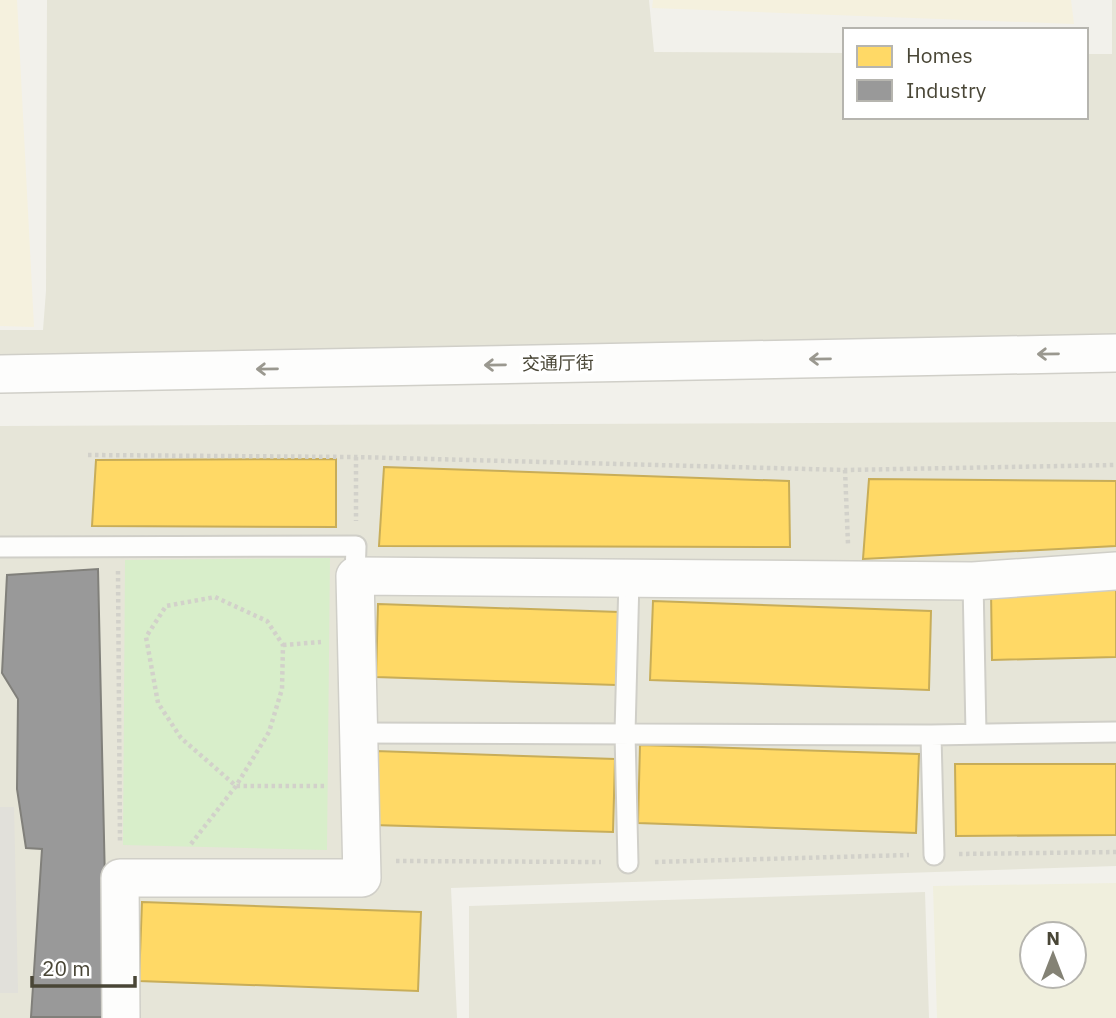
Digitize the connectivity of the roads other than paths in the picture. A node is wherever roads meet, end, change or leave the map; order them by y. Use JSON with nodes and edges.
{"nodes":[{"id":1,"x":1116,"y":353,"type":"edge"},
{"id":2,"x":0,"y":374,"type":"edge"},
{"id":3,"x":0,"y":547,"type":"edge"},
{"id":4,"x":356,"y":561,"type":"junction"},
{"id":5,"x":1116,"y":571,"type":"edge"},
{"id":6,"x":629,"y":579,"type":"junction"},
{"id":7,"x":973,"y":582,"type":"junction"},
{"id":8,"x":1116,"y":732,"type":"edge"},
{"id":9,"x":358,"y":733,"type":"junction"},
{"id":10,"x":625,"y":733,"type":"junction"},
{"id":11,"x":976,"y":734,"type":"junction"},
{"id":12,"x":930,"y":735,"type":"junction"},
{"id":13,"x":934,"y":855,"type":"road end"},
{"id":14,"x":628,"y":863,"type":"road end"},
{"id":15,"x":121,"y":1018,"type":"edge"}],
"edges":[{"from":1,"to":2,"type":"street","name":"交通厅街","one_way":true},
{"from":3,"to":4,"type":"lane"},
{"from":4,"to":6,"type":"street"},
{"from":4,"to":9,"type":"street"},
{"from":5,"to":7,"type":"street"},
{"from":6,"to":7,"type":"street"},
{"from":6,"to":10,"type":"lane"},
{"from":7,"to":11,"type":"lane"},
{"from":8,"to":11,"type":"lane"},
{"from":9,"to":10,"type":"lane"},
{"from":9,"to":15,"type":"street"},
{"from":10,"to":12,"type":"lane"},
{"from":10,"to":14,"type":"lane"},
{"from":11,"to":12,"type":"lane"},
{"from":12,"to":13,"type":"lane"}]}
